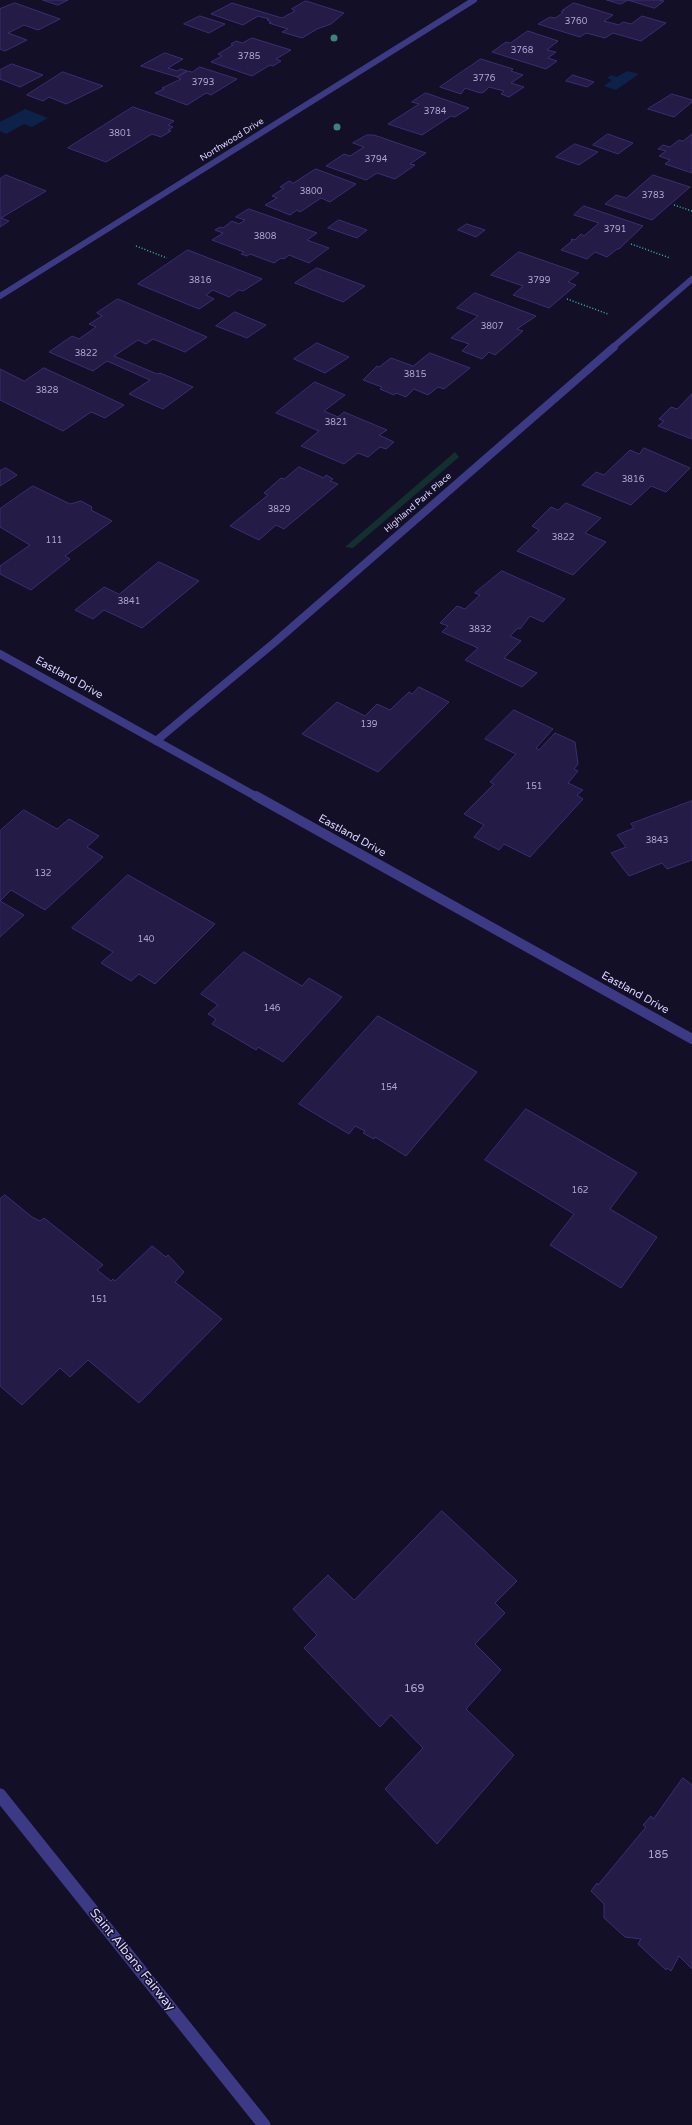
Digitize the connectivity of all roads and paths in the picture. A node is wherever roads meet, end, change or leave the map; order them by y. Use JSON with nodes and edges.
{"nodes":[{"id":1,"x":474,"y":0,"type":"edge"},
{"id":2,"x":674,"y":205,"type":"dead end"},
{"id":3,"x":692,"y":210,"type":"edge"},
{"id":4,"x":631,"y":244,"type":"dead end"},
{"id":5,"x":134,"y":245,"type":"dead end"},
{"id":6,"x":167,"y":258,"type":"dead end"},
{"id":7,"x":676,"y":260,"type":"dead end"},
{"id":8,"x":692,"y":279,"type":"edge"},
{"id":9,"x":0,"y":296,"type":"edge"},
{"id":10,"x":567,"y":299,"type":"dead end"},
{"id":11,"x":612,"y":315,"type":"dead end"},
{"id":12,"x":0,"y":654,"type":"edge"},
{"id":13,"x":156,"y":741,"type":"junction"},
{"id":14,"x":692,"y":1038,"type":"edge"},
{"id":15,"x":0,"y":1795,"type":"edge"},
{"id":16,"x":264,"y":2125,"type":"edge"}],
"edges":[{"from":1,"to":9,"type":"street","name":"Northwood Drive"},
{"from":2,"to":3,"type":"path"},
{"from":4,"to":7,"type":"path"},
{"from":5,"to":6,"type":"path"},
{"from":8,"to":13,"type":"street","name":"Highland Park Place"},
{"from":10,"to":11,"type":"path"},
{"from":12,"to":13,"type":"street","name":"Eastland Drive"},
{"from":13,"to":14,"type":"street","name":"Eastland Drive"},
{"from":15,"to":16,"type":"street","name":"Saint Albans Fairway"}]}
